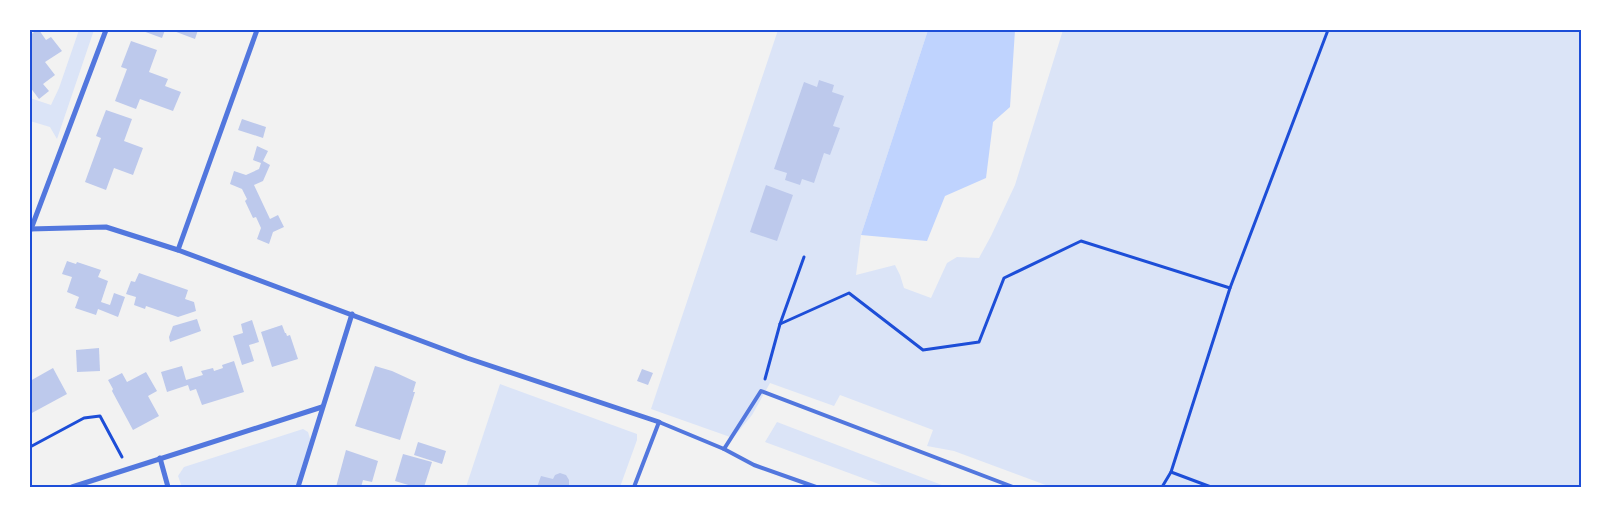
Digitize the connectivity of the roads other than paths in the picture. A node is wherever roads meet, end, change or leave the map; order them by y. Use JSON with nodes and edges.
{"nodes":[{"id":1,"x":106,"y":30,"type":"edge"},
{"id":2,"x":257,"y":30,"type":"edge"},
{"id":3,"x":30,"y":229,"type":"edge"},
{"id":4,"x":178,"y":250,"type":"junction"},
{"id":5,"x":352,"y":314,"type":"junction"},
{"id":6,"x":322,"y":407,"type":"junction"},
{"id":7,"x":659,"y":422,"type":"junction"},
{"id":8,"x":724,"y":449,"type":"junction"},
{"id":9,"x":160,"y":458,"type":"junction"},
{"id":10,"x":72,"y":487,"type":"edge"},
{"id":11,"x":168,"y":487,"type":"edge"},
{"id":12,"x":298,"y":487,"type":"edge"},
{"id":13,"x":634,"y":487,"type":"edge"},
{"id":14,"x":816,"y":487,"type":"edge"},
{"id":15,"x":1013,"y":487,"type":"edge"}],
"edges":[{"from":1,"to":3,"type":"street"},
{"from":2,"to":4,"type":"street"},
{"from":3,"to":4,"type":"street"},
{"from":4,"to":5,"type":"street"},
{"from":5,"to":6,"type":"street"},
{"from":5,"to":7,"type":"street"},
{"from":6,"to":9,"type":"street"},
{"from":6,"to":12,"type":"street"},
{"from":7,"to":8,"type":"lane"},
{"from":7,"to":13,"type":"lane"},
{"from":8,"to":14,"type":"lane"},
{"from":8,"to":15,"type":"lane"},
{"from":9,"to":10,"type":"street"},
{"from":9,"to":11,"type":"street"}]}
